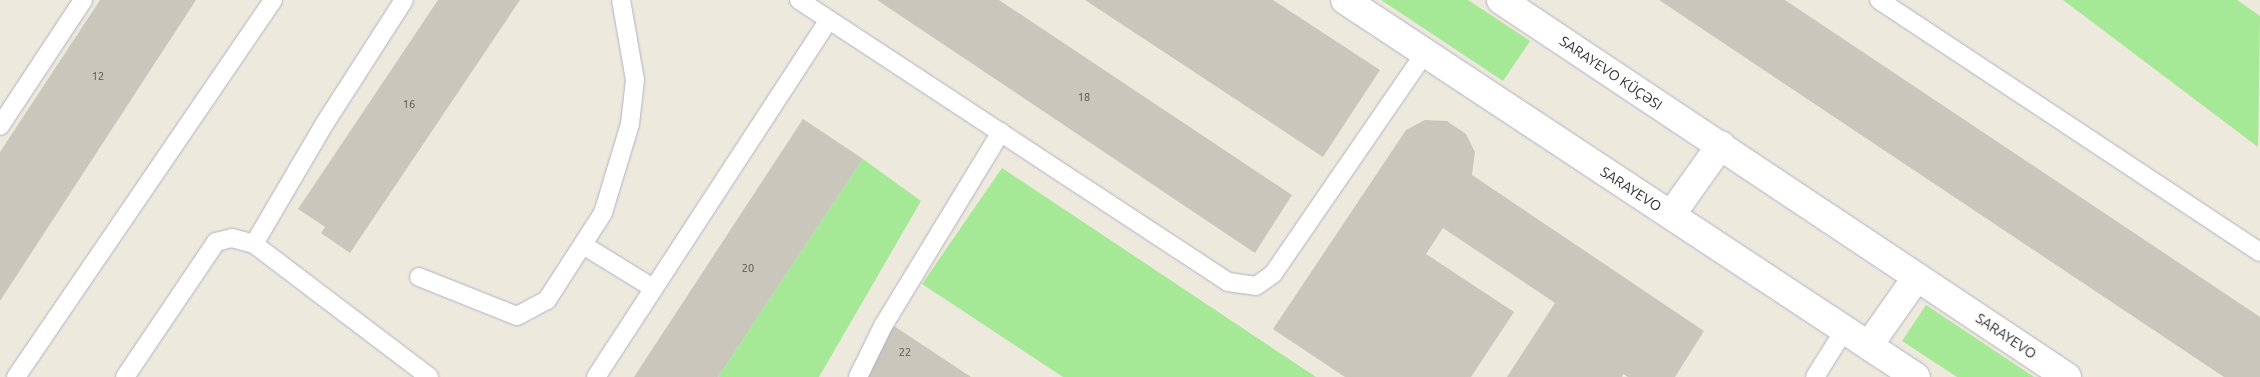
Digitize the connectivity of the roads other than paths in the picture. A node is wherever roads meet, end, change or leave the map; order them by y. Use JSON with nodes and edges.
{"nodes":[{"id":1,"x":83,"y":0,"type":"edge"},
{"id":2,"x":273,"y":0,"type":"edge"},
{"id":3,"x":404,"y":0,"type":"edge"},
{"id":4,"x":621,"y":0,"type":"edge"},
{"id":5,"x":799,"y":0,"type":"edge"},
{"id":6,"x":1345,"y":0,"type":"edge"},
{"id":7,"x":1501,"y":0,"type":"edge"},
{"id":8,"x":1879,"y":0,"type":"edge"},
{"id":9,"x":829,"y":20,"type":"junction"},
{"id":10,"x":1424,"y":53,"type":"junction"},
{"id":11,"x":0,"y":126,"type":"edge"},
{"id":12,"x":1001,"y":132,"type":"junction"},
{"id":13,"x":1720,"y":145,"type":"junction"},
{"id":14,"x":1671,"y":215,"type":"junction"},
{"id":15,"x":254,"y":244,"type":"junction"},
{"id":16,"x":583,"y":244,"type":"junction"},
{"id":17,"x":2260,"y":252,"type":"edge"},
{"id":18,"x":419,"y":277,"type":"dead end"},
{"id":19,"x":1917,"y":277,"type":"junction"},
{"id":20,"x":653,"y":288,"type":"junction"},
{"id":21,"x":1845,"y":329,"type":"junction"},
{"id":22,"x":1869,"y":345,"type":"junction"},
{"id":23,"x":16,"y":377,"type":"edge"},
{"id":24,"x":125,"y":377,"type":"edge"},
{"id":25,"x":429,"y":377,"type":"edge"},
{"id":26,"x":596,"y":377,"type":"edge"},
{"id":27,"x":858,"y":377,"type":"edge"},
{"id":28,"x":1815,"y":377,"type":"edge"},
{"id":29,"x":1916,"y":377,"type":"edge"},
{"id":30,"x":2067,"y":377,"type":"edge"}],
"edges":[{"from":1,"to":11,"type":"lane"},
{"from":2,"to":23,"type":"lane"},
{"from":3,"to":15,"type":"lane"},
{"from":4,"to":16,"type":"lane"},
{"from":5,"to":9,"type":"lane"},
{"from":6,"to":10,"type":"street","name":"SARAYEVO"},
{"from":7,"to":13,"type":"street","name":"SARAYEVO KÜÇƏSI"},
{"from":8,"to":17,"type":"lane"},
{"from":9,"to":12,"type":"lane"},
{"from":9,"to":20,"type":"lane"},
{"from":10,"to":12,"type":"lane"},
{"from":10,"to":14,"type":"street","name":"SARAYEVO"},
{"from":12,"to":27,"type":"lane"},
{"from":13,"to":14,"type":"street"},
{"from":13,"to":19,"type":"street","name":"SARAYEVO"},
{"from":14,"to":21,"type":"street","name":"SARAYEVO"},
{"from":15,"to":24,"type":"lane"},
{"from":15,"to":25,"type":"lane"},
{"from":16,"to":18,"type":"lane"},
{"from":16,"to":20,"type":"lane"},
{"from":19,"to":22,"type":"street"},
{"from":19,"to":30,"type":"street","name":"SARAYEVO"},
{"from":20,"to":26,"type":"lane"},
{"from":21,"to":22,"type":"street","name":"SARAYEVO"},
{"from":21,"to":28,"type":"lane"},
{"from":22,"to":29,"type":"street","name":"SARAYEVO"}]}
